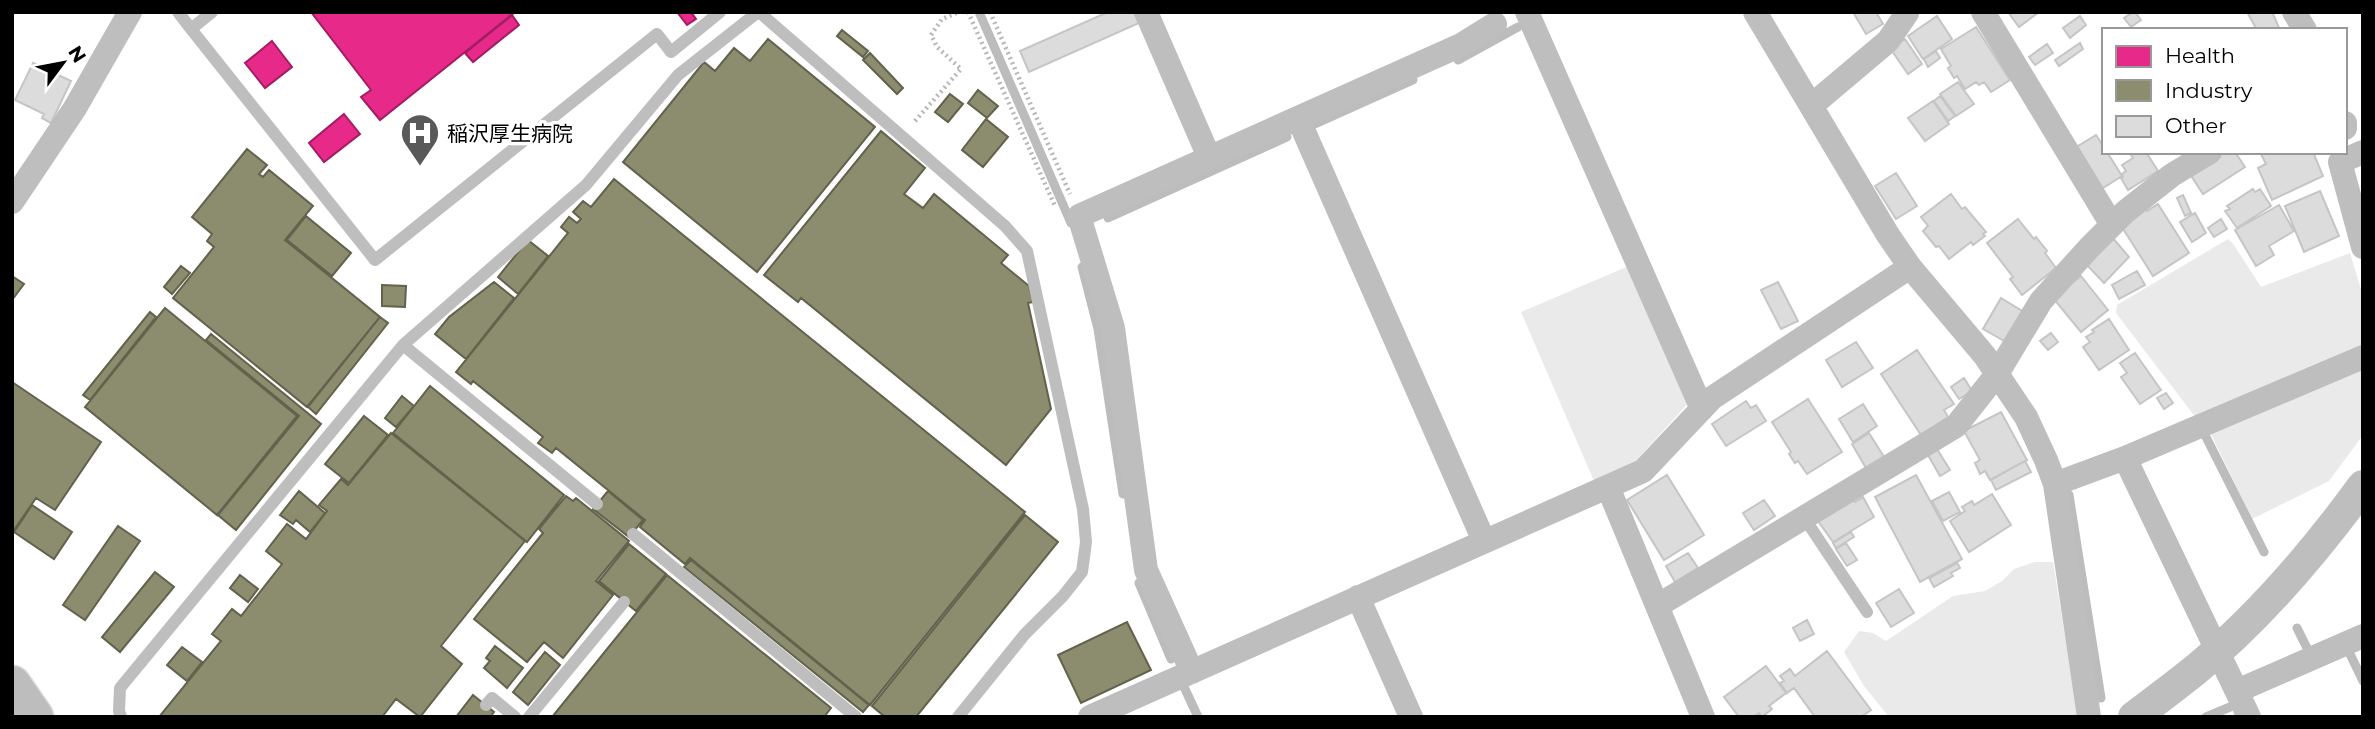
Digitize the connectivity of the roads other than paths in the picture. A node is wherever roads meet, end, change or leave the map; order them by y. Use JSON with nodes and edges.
{"nodes":[{"id":1,"x":130,"y":12,"type":"edge"},
{"id":2,"x":178,"y":12,"type":"edge"},
{"id":3,"x":212,"y":12,"type":"edge"},
{"id":4,"x":720,"y":12,"type":"edge"},
{"id":5,"x":758,"y":12,"type":"edge"},
{"id":6,"x":1146,"y":12,"type":"edge"},
{"id":7,"x":1527,"y":12,"type":"edge"},
{"id":8,"x":1755,"y":12,"type":"edge"},
{"id":9,"x":1983,"y":12,"type":"edge"},
{"id":10,"x":2294,"y":12,"type":"edge"},
{"id":11,"x":1908,"y":13,"type":"edge"},
{"id":12,"x":1499,"y":16,"type":"edge"},
{"id":13,"x":2304,"y":28,"type":"edge"},
{"id":14,"x":191,"y":29,"type":"junction"},
{"id":15,"x":1811,"y":106,"type":"junction"},
{"id":16,"x":1298,"y":118,"type":"junction"},
{"id":17,"x":2207,"y":154,"type":"edge"},
{"id":18,"x":2347,"y":155,"type":"edge"},
{"id":19,"x":1209,"y":158,"type":"junction"},
{"id":20,"x":12,"y":202,"type":"edge"},
{"id":21,"x":2112,"y":225,"type":"junction"},
{"id":22,"x":2363,"y":247,"type":"edge"},
{"id":23,"x":1910,"y":267,"type":"junction"},
{"id":24,"x":403,"y":345,"type":"junction"},
{"id":25,"x":2363,"y":357,"type":"edge"},
{"id":26,"x":1997,"y":374,"type":"junction"},
{"id":27,"x":1702,"y":409,"type":"junction"},
{"id":28,"x":2125,"y":458,"type":"junction"},
{"id":29,"x":2055,"y":484,"type":"junction"},
{"id":30,"x":2363,"y":486,"type":"edge"},
{"id":31,"x":1608,"y":487,"type":"junction"},
{"id":32,"x":597,"y":505,"type":"dead end"},
{"id":33,"x":1805,"y":519,"type":"junction"},
{"id":34,"x":633,"y":534,"type":"dead end"},
{"id":35,"x":1484,"y":541,"type":"junction"},
{"id":36,"x":1358,"y":597,"type":"junction"},
{"id":37,"x":624,"y":602,"type":"dead end"},
{"id":38,"x":1657,"y":606,"type":"junction"},
{"id":39,"x":1867,"y":612,"type":"dead end"},
{"id":40,"x":2363,"y":636,"type":"edge"},
{"id":41,"x":2217,"y":650,"type":"junction"},
{"id":42,"x":1192,"y":672,"type":"junction"},
{"id":43,"x":12,"y":685,"type":"edge"},
{"id":44,"x":2237,"y":691,"type":"junction"},
{"id":45,"x":486,"y":705,"type":"dead end"},
{"id":46,"x":34,"y":717,"type":"edge"},
{"id":47,"x":121,"y":717,"type":"edge"},
{"id":48,"x":515,"y":717,"type":"edge"},
{"id":49,"x":529,"y":717,"type":"edge"},
{"id":50,"x":856,"y":717,"type":"edge"},
{"id":51,"x":958,"y":717,"type":"edge"},
{"id":52,"x":1090,"y":717,"type":"edge"},
{"id":53,"x":1411,"y":717,"type":"edge"},
{"id":54,"x":1703,"y":717,"type":"edge"},
{"id":55,"x":2089,"y":717,"type":"edge"},
{"id":56,"x":2134,"y":717,"type":"edge"},
{"id":57,"x":2249,"y":717,"type":"edge"}],
"edges":[{"from":1,"to":20,"type":"street"},
{"from":2,"to":14,"type":"lane"},
{"from":3,"to":14,"type":"lane"},
{"from":4,"to":14,"type":"lane"},
{"from":5,"to":24,"type":"lane"},
{"from":5,"to":51,"type":"lane"},
{"from":6,"to":19,"type":"street"},
{"from":7,"to":27,"type":"street"},
{"from":8,"to":15,"type":"street"},
{"from":9,"to":21,"type":"street"},
{"from":10,"to":13,"type":"street"},
{"from":11,"to":15,"type":"street"},
{"from":12,"to":16,"type":"street"},
{"from":15,"to":23,"type":"street"},
{"from":16,"to":19,"type":"street"},
{"from":16,"to":35,"type":"street"},
{"from":17,"to":21,"type":"street"},
{"from":18,"to":22,"type":"street"},
{"from":19,"to":42,"type":"street"},
{"from":21,"to":26,"type":"street"},
{"from":23,"to":26,"type":"street"},
{"from":23,"to":27,"type":"street"},
{"from":24,"to":32,"type":"lane"},
{"from":24,"to":47,"type":"lane"},
{"from":25,"to":28,"type":"street"},
{"from":26,"to":29,"type":"street"},
{"from":26,"to":33,"type":"street"},
{"from":27,"to":31,"type":"street"},
{"from":28,"to":29,"type":"street"},
{"from":28,"to":41,"type":"street"},
{"from":29,"to":55,"type":"street"},
{"from":30,"to":41,"type":"street"},
{"from":31,"to":35,"type":"street"},
{"from":31,"to":38,"type":"street"},
{"from":33,"to":38,"type":"street"},
{"from":33,"to":39,"type":"lane"},
{"from":34,"to":50,"type":"lane"},
{"from":35,"to":36,"type":"street"},
{"from":36,"to":42,"type":"street"},
{"from":36,"to":53,"type":"street"},
{"from":37,"to":49,"type":"lane"},
{"from":38,"to":54,"type":"street"},
{"from":40,"to":44,"type":"street"},
{"from":41,"to":44,"type":"street"},
{"from":41,"to":56,"type":"street"},
{"from":42,"to":52,"type":"street"},
{"from":43,"to":46,"type":"main road"},
{"from":44,"to":57,"type":"street"},
{"from":45,"to":48,"type":"lane"}]}
